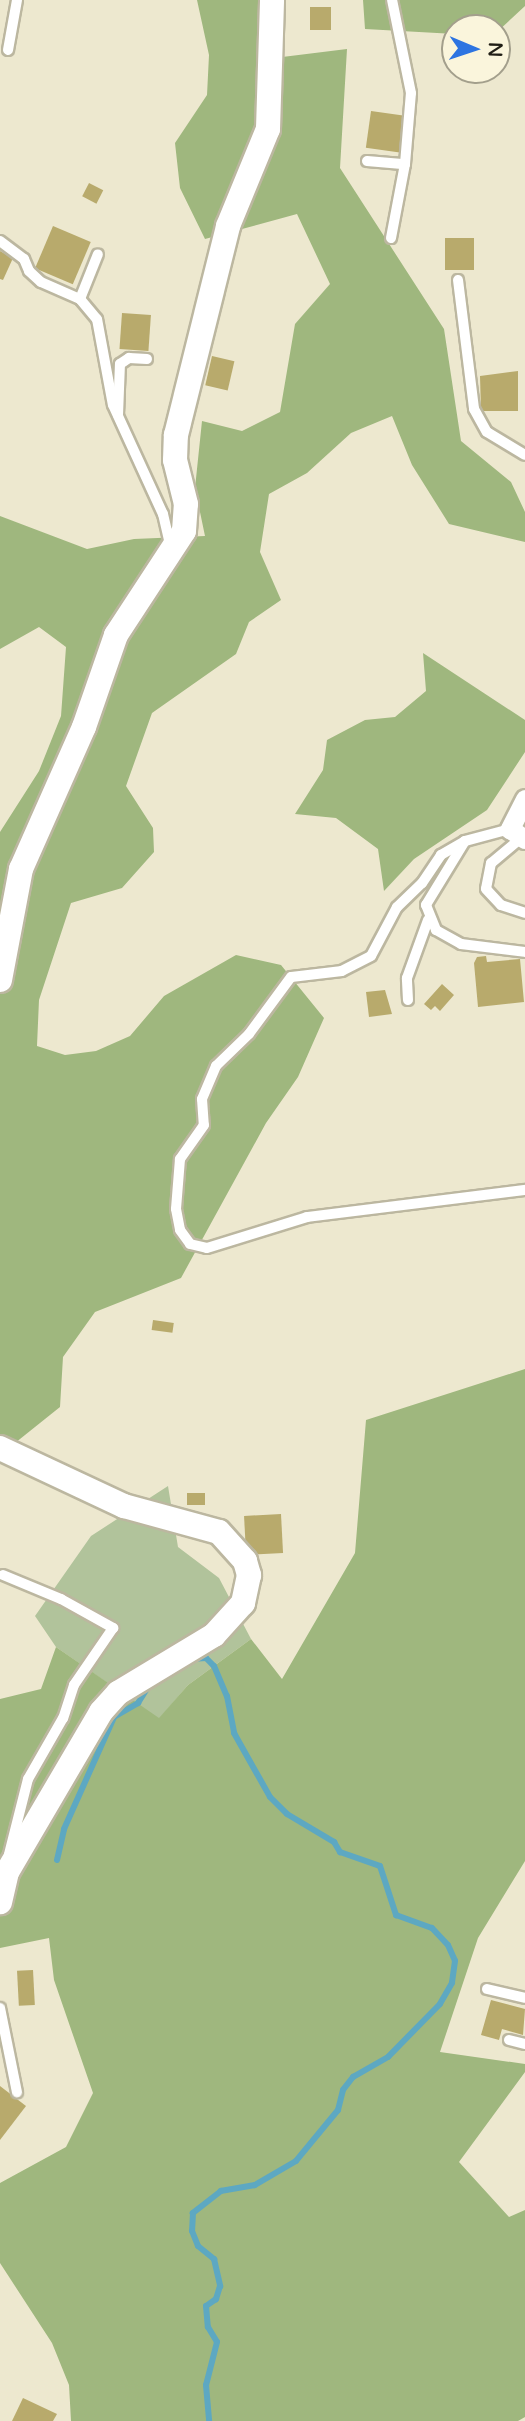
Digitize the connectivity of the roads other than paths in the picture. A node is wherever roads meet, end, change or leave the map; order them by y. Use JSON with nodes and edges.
{"nodes":[{"id":1,"x":17,"y":0,"type":"edge"},
{"id":2,"x":272,"y":0,"type":"edge"},
{"id":3,"x":392,"y":0,"type":"edge"},
{"id":4,"x":8,"y":50,"type":"dead end"},
{"id":5,"x":367,"y":161,"type":"dead end"},
{"id":6,"x":405,"y":164,"type":"junction"},
{"id":7,"x":390,"y":238,"type":"dead end"},
{"id":8,"x":0,"y":241,"type":"edge"},
{"id":9,"x":98,"y":254,"type":"dead end"},
{"id":10,"x":458,"y":280,"type":"dead end"},
{"id":11,"x":80,"y":299,"type":"junction"},
{"id":12,"x":147,"y":359,"type":"dead end"},
{"id":13,"x":118,"y":416,"type":"junction"},
{"id":14,"x":525,"y":455,"type":"edge"},
{"id":15,"x":172,"y":552,"type":"junction"},
{"id":16,"x":525,"y":799,"type":"edge"},
{"id":17,"x":518,"y":836,"type":"edge"},
{"id":18,"x":465,"y":841,"type":"junction"},
{"id":19,"x":525,"y":913,"type":"edge"},
{"id":20,"x":428,"y":920,"type":"junction"},
{"id":21,"x":525,"y":952,"type":"edge"},
{"id":22,"x":0,"y":980,"type":"edge"},
{"id":23,"x":408,"y":1000,"type":"dead end"},
{"id":24,"x":525,"y":1190,"type":"edge"},
{"id":25,"x":0,"y":1448,"type":"edge"},
{"id":26,"x":4,"y":1575,"type":"dead end"},
{"id":27,"x":7,"y":1871,"type":"junction"},
{"id":28,"x":0,"y":1902,"type":"edge"},
{"id":29,"x":487,"y":1989,"type":"dead end"},
{"id":30,"x":525,"y":1998,"type":"edge"},
{"id":31,"x":0,"y":2008,"type":"edge"},
{"id":32,"x":509,"y":2040,"type":"dead end"},
{"id":33,"x":525,"y":2045,"type":"edge"},
{"id":34,"x":17,"y":2092,"type":"dead end"}],
"edges":[{"from":1,"to":4,"type":"lane"},
{"from":2,"to":15,"type":"street"},
{"from":3,"to":6,"type":"lane"},
{"from":5,"to":6,"type":"lane"},
{"from":6,"to":7,"type":"lane"},
{"from":8,"to":11,"type":"lane"},
{"from":9,"to":11,"type":"lane"},
{"from":10,"to":14,"type":"lane"},
{"from":11,"to":13,"type":"lane"},
{"from":12,"to":13,"type":"lane"},
{"from":13,"to":15,"type":"lane"},
{"from":15,"to":22,"type":"street"},
{"from":16,"to":17,"type":"street"},
{"from":17,"to":18,"type":"lane"},
{"from":17,"to":19,"type":"lane"},
{"from":18,"to":20,"type":"lane"},
{"from":18,"to":24,"type":"lane"},
{"from":20,"to":21,"type":"lane"},
{"from":20,"to":23,"type":"lane"},
{"from":25,"to":27,"type":"street"},
{"from":26,"to":27,"type":"lane"},
{"from":27,"to":28,"type":"street"},
{"from":29,"to":30,"type":"lane"},
{"from":31,"to":34,"type":"lane"},
{"from":32,"to":33,"type":"lane"}]}
